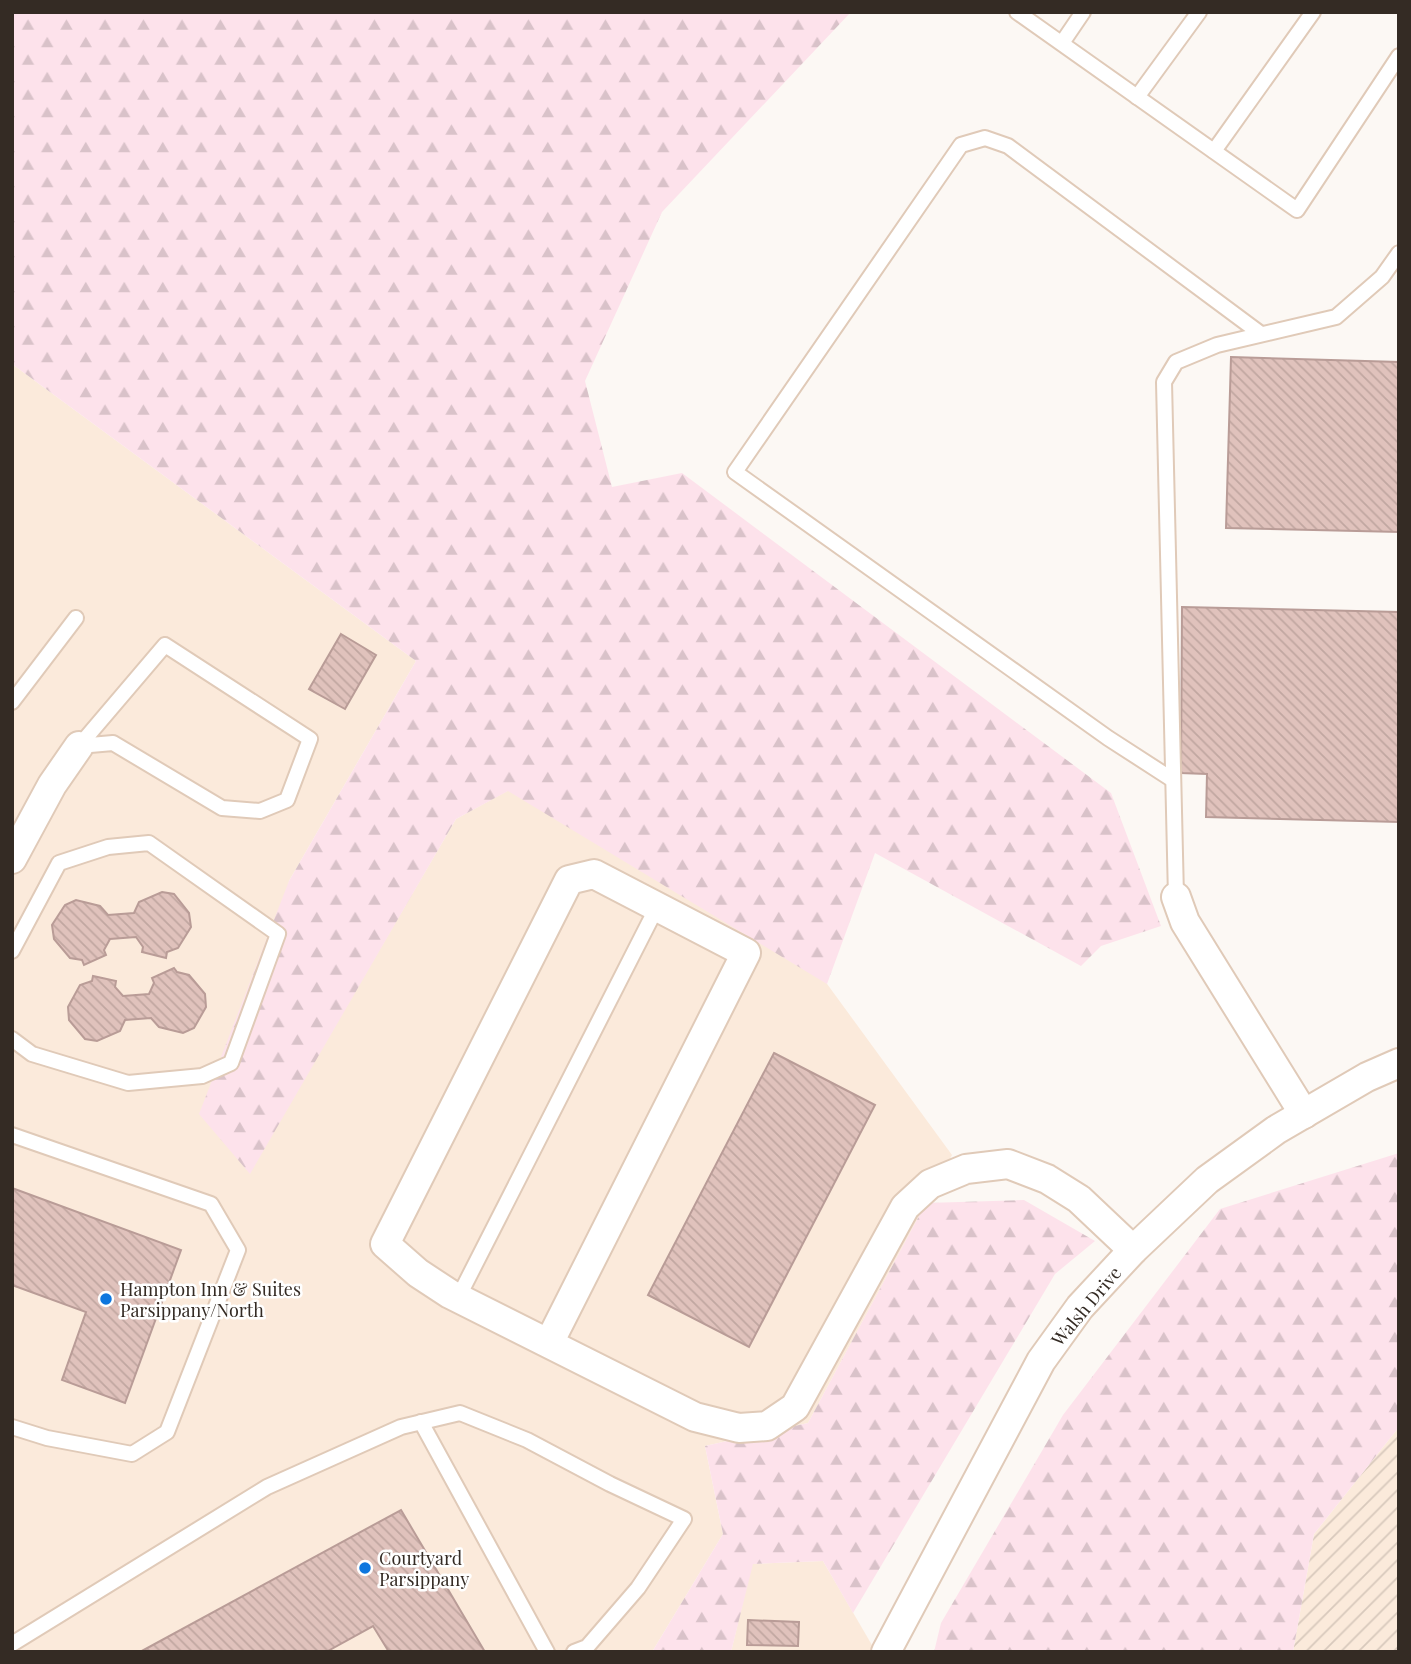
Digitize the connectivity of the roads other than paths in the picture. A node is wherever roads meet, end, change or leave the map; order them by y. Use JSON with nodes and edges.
{"nodes":[{"id":1,"x":1017,"y":12,"type":"edge"},
{"id":2,"x":1083,"y":12,"type":"edge"},
{"id":3,"x":1199,"y":12,"type":"edge"},
{"id":4,"x":1313,"y":12,"type":"edge"},
{"id":5,"x":1062,"y":43,"type":"junction"},
{"id":6,"x":1399,"y":56,"type":"edge"},
{"id":7,"x":1137,"y":97,"type":"junction"},
{"id":8,"x":1214,"y":151,"type":"junction"},
{"id":9,"x":1399,"y":253,"type":"edge"},
{"id":10,"x":1261,"y":334,"type":"junction"},
{"id":11,"x":76,"y":618,"type":"dead end"},
{"id":12,"x":12,"y":702,"type":"edge"},
{"id":13,"x":79,"y":746,"type":"junction"},
{"id":14,"x":1173,"y":780,"type":"junction"},
{"id":15,"x":12,"y":859,"type":"edge"},
{"id":16,"x":1176,"y":897,"type":"joint"},
{"id":17,"x":657,"y":907,"type":"junction"},
{"id":18,"x":12,"y":951,"type":"edge"},
{"id":19,"x":12,"y":1039,"type":"edge"},
{"id":20,"x":1399,"y":1063,"type":"edge"},
{"id":21,"x":1304,"y":1114,"type":"junction"},
{"id":22,"x":12,"y":1135,"type":"edge"},
{"id":23,"x":1133,"y":1250,"type":"junction"},
{"id":24,"x":458,"y":1298,"type":"junction"},
{"id":25,"x":549,"y":1343,"type":"junction"},
{"id":26,"x":421,"y":1422,"type":"junction"},
{"id":27,"x":12,"y":1427,"type":"edge"},
{"id":28,"x":12,"y":1644,"type":"edge"},
{"id":29,"x":547,"y":1652,"type":"edge"},
{"id":30,"x":574,"y":1652,"type":"edge"},
{"id":31,"x":886,"y":1652,"type":"edge"}],
"edges":[{"from":1,"to":5,"type":"lane"},
{"from":2,"to":5,"type":"lane"},
{"from":3,"to":7,"type":"lane"},
{"from":4,"to":8,"type":"lane"},
{"from":5,"to":7,"type":"lane"},
{"from":6,"to":8,"type":"lane"},
{"from":7,"to":8,"type":"lane"},
{"from":9,"to":10,"type":"lane"},
{"from":10,"to":14,"type":"lane"},
{"from":10,"to":14,"type":"lane"},
{"from":11,"to":12,"type":"lane"},
{"from":13,"to":13,"type":"lane"},
{"from":13,"to":15,"type":"street"},
{"from":14,"to":16,"type":"lane"},
{"from":16,"to":21,"type":"street"},
{"from":17,"to":24,"type":"lane"},
{"from":17,"to":24,"type":"street"},
{"from":17,"to":25,"type":"street"},
{"from":18,"to":19,"type":"lane"},
{"from":20,"to":21,"type":"street","name":"Walsh Drive"},
{"from":21,"to":23,"type":"street","name":"Walsh Drive"},
{"from":22,"to":27,"type":"lane"},
{"from":23,"to":25,"type":"street"},
{"from":23,"to":31,"type":"street","name":"Walsh Drive"},
{"from":24,"to":25,"type":"street"},
{"from":26,"to":28,"type":"lane"},
{"from":26,"to":29,"type":"lane"},
{"from":26,"to":30,"type":"lane"}]}
